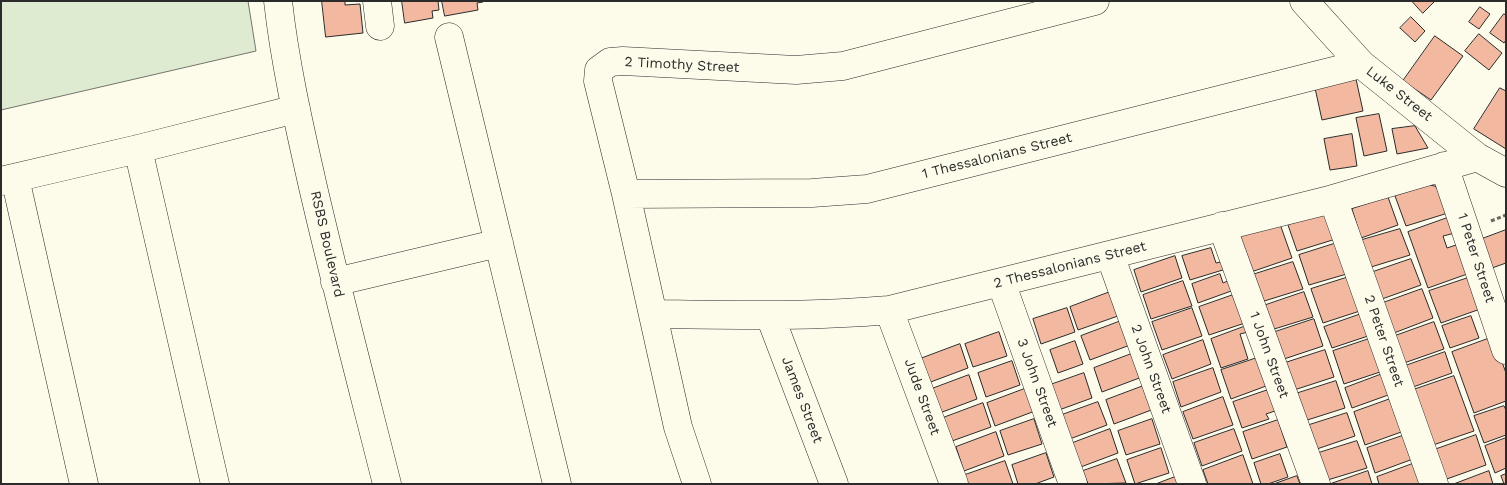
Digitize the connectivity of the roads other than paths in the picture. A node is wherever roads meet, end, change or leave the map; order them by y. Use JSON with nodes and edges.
{"nodes":[{"id":1,"x":278,"y":1,"type":"edge"},
{"id":2,"x":1095,"y":1,"type":"edge"},
{"id":3,"x":1304,"y":1,"type":"edge"},
{"id":4,"x":449,"y":37,"type":"dead end"},
{"id":5,"x":1360,"y":64,"type":"junction"},
{"id":6,"x":296,"y":109,"type":"junction"},
{"id":7,"x":138,"y":149,"type":"junction"},
{"id":8,"x":1477,"y":157,"type":"junction"},
{"id":9,"x":1444,"y":166,"type":"junction"},
{"id":10,"x":1506,"y":172,"type":"edge"},
{"id":11,"x":8,"y":180,"type":"edge"},
{"id":12,"x":626,"y":194,"type":"junction"},
{"id":13,"x":1334,"y":199,"type":"junction"},
{"id":14,"x":1222,"y":226,"type":"junction"},
{"id":15,"x":499,"y":243,"type":"junction"},
{"id":16,"x":1110,"y":254,"type":"junction"},
{"id":17,"x":335,"y":282,"type":"junction"},
{"id":18,"x":1001,"y":282,"type":"junction"},
{"id":19,"x":889,"y":310,"type":"junction"},
{"id":20,"x":654,"y":314,"type":"junction"},
{"id":21,"x":770,"y":316,"type":"junction"},
{"id":22,"x":1506,"y":350,"type":"edge"},
{"id":23,"x":84,"y":484,"type":"edge"},
{"id":24,"x":216,"y":484,"type":"edge"},
{"id":25,"x":387,"y":484,"type":"edge"},
{"id":26,"x":557,"y":484,"type":"edge"},
{"id":27,"x":697,"y":484,"type":"edge"},
{"id":28,"x":834,"y":484,"type":"edge"},
{"id":29,"x":954,"y":484,"type":"edge"},
{"id":30,"x":1073,"y":484,"type":"edge"},
{"id":31,"x":1192,"y":484,"type":"edge"},
{"id":32,"x":1316,"y":484,"type":"edge"},
{"id":33,"x":1434,"y":484,"type":"edge"}],
"edges":[{"from":1,"to":6,"type":"street","name":"RSBS Boulevard"},
{"from":2,"to":12,"type":"street","name":"2 Timothy Street"},
{"from":3,"to":5,"type":"street","name":"Luke Street"},
{"from":4,"to":15,"type":"street"},
{"from":5,"to":8,"type":"street","name":"Luke Street"},
{"from":5,"to":12,"type":"street","name":"1 Thessalonians Street"},
{"from":6,"to":7,"type":"street"},
{"from":6,"to":17,"type":"street","name":"RSBS Boulevard"},
{"from":7,"to":11,"type":"street"},
{"from":7,"to":24,"type":"street"},
{"from":8,"to":9,"type":"street","name":"2 Thessalonians Street"},
{"from":8,"to":10,"type":"street","name":"Luke Street"},
{"from":9,"to":13,"type":"street","name":"2 Thessalonians Street"},
{"from":9,"to":22,"type":"street","name":"1 Peter Street"},
{"from":11,"to":23,"type":"street"},
{"from":12,"to":20,"type":"street","name":"2 Timothy Street"},
{"from":13,"to":14,"type":"street","name":"2 Thessalonians Street"},
{"from":13,"to":33,"type":"street","name":"2 Peter Street"},
{"from":14,"to":16,"type":"street","name":"2 Thessalonians Street"},
{"from":14,"to":32,"type":"street","name":"1 John Street"},
{"from":15,"to":17,"type":"street"},
{"from":15,"to":26,"type":"street"},
{"from":16,"to":18,"type":"street","name":"2 Thessalonians Street"},
{"from":16,"to":31,"type":"street","name":"2 John Street"},
{"from":17,"to":25,"type":"street","name":"RSBS Boulevard"},
{"from":18,"to":19,"type":"street","name":"2 Thessalonians Street"},
{"from":18,"to":30,"type":"street","name":"3 John Street"},
{"from":19,"to":21,"type":"street","name":"2 Thessalonians Street"},
{"from":19,"to":29,"type":"street","name":"Jude Street"},
{"from":20,"to":21,"type":"street","name":"2 Thessalonians Street"},
{"from":20,"to":27,"type":"street","name":"2 Timothy Street"},
{"from":21,"to":28,"type":"street","name":"James Street"}]}
